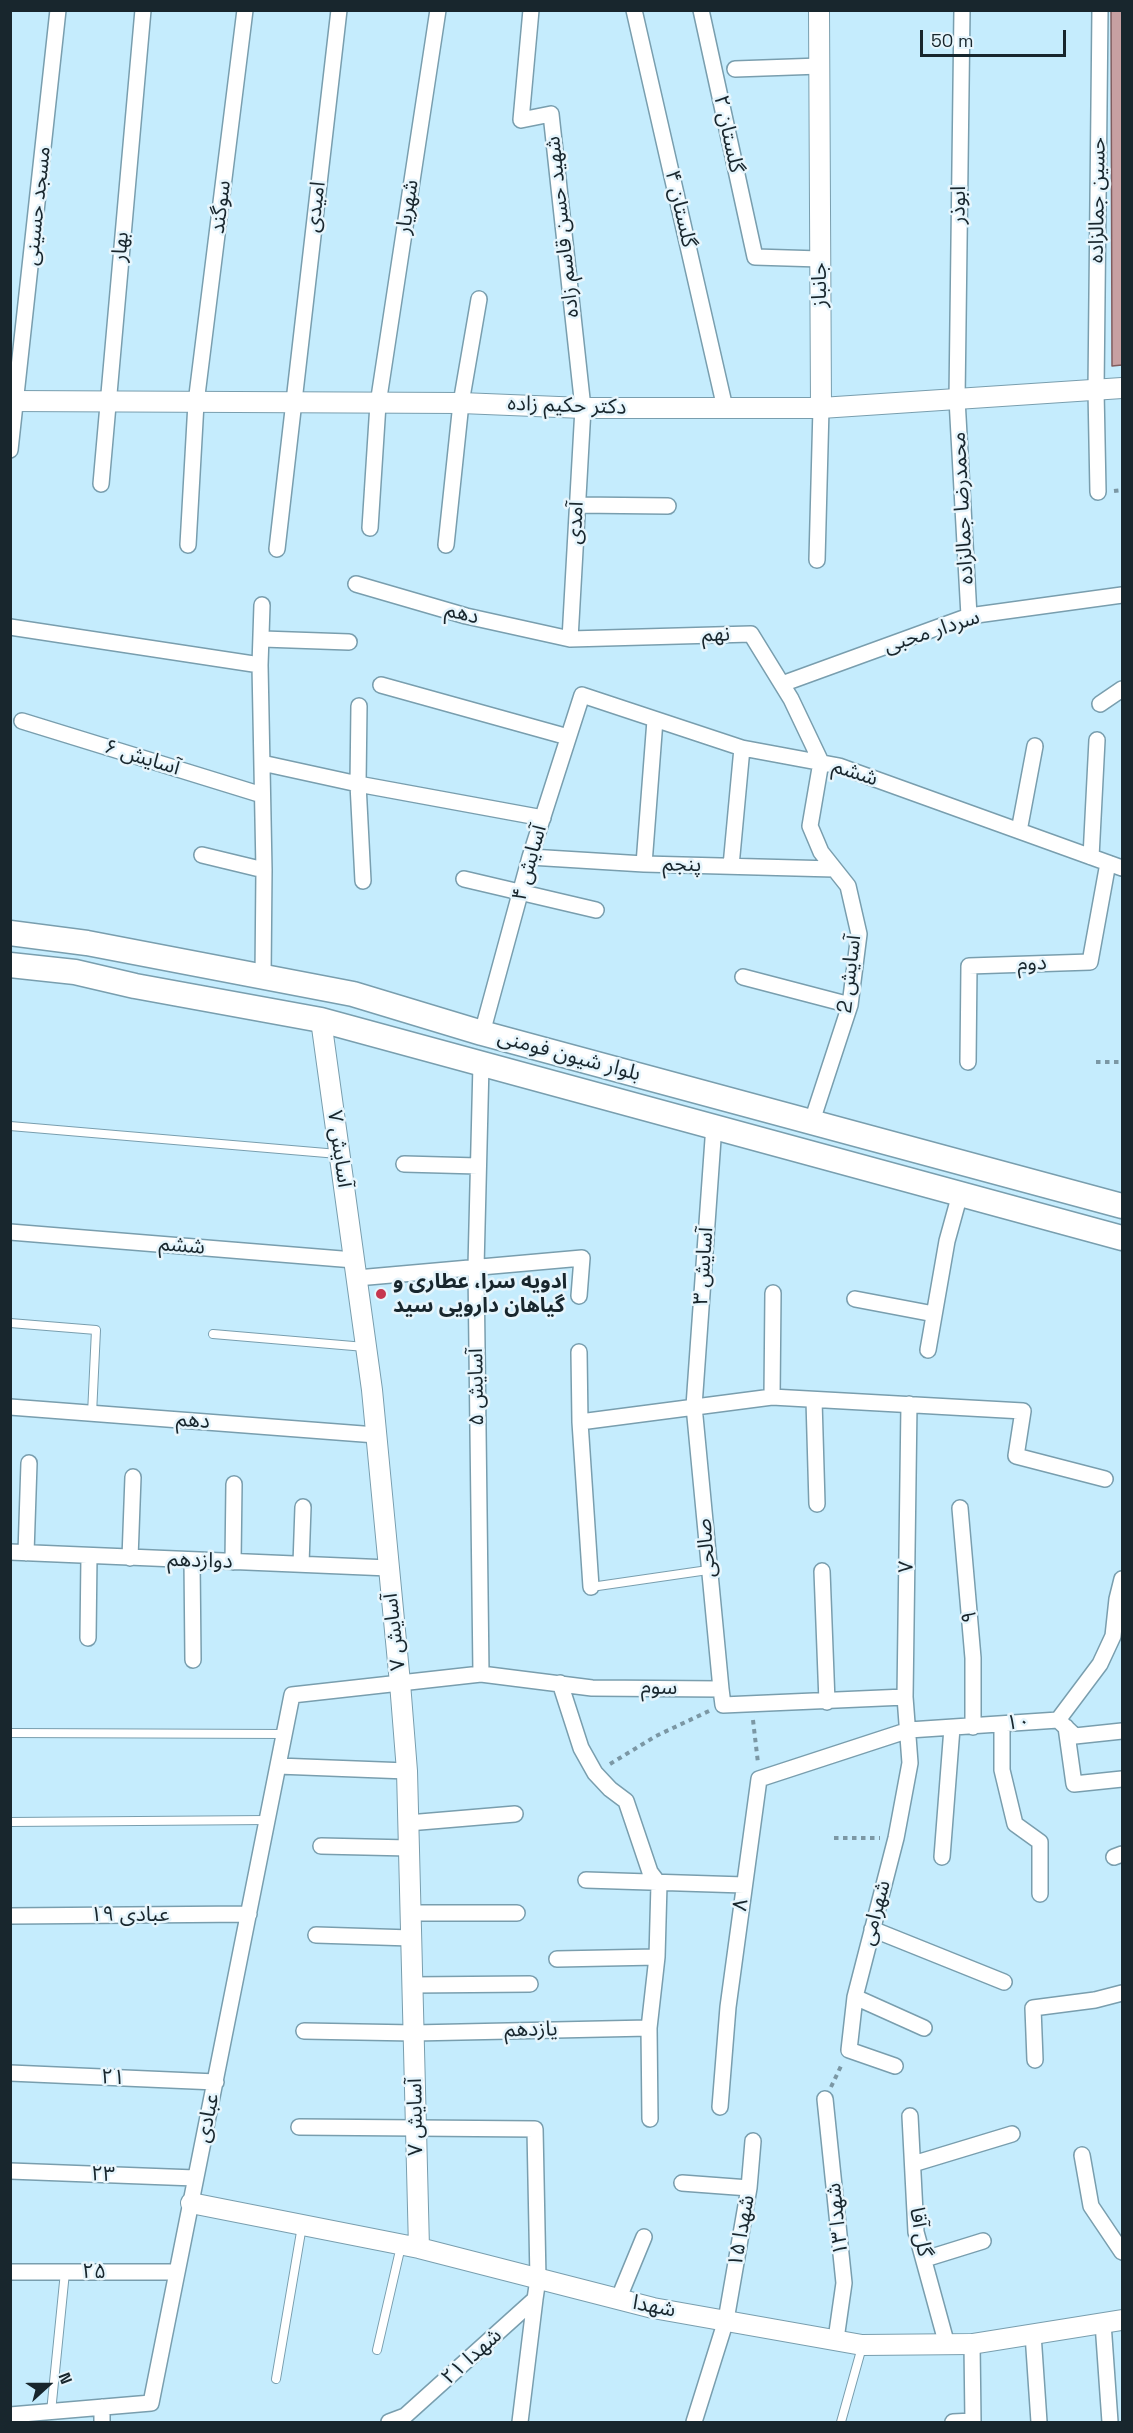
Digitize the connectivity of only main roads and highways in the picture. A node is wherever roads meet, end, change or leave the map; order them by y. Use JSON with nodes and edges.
{"nodes":[{"id":1,"x":10,"y":933,"type":"edge"},
{"id":2,"x":144,"y":954,"type":"junction"},
{"id":3,"x":10,"y":965,"type":"edge"},
{"id":4,"x":135,"y":986,"type":"junction"},
{"id":5,"x":1122,"y":1206,"type":"edge"},
{"id":6,"x":1122,"y":1238,"type":"edge"}],
"edges":[{"from":1,"to":2,"type":"main road","name":"بلوار شیون فومنی"},
{"from":2,"to":4,"type":"main road"},
{"from":2,"to":5,"type":"main road","name":"بلوار شیون فومنی"},
{"from":3,"to":4,"type":"main road","name":"بلوار شیون فومنی"},
{"from":4,"to":6,"type":"main road","name":"بلوار شیون فومنی"}]}
